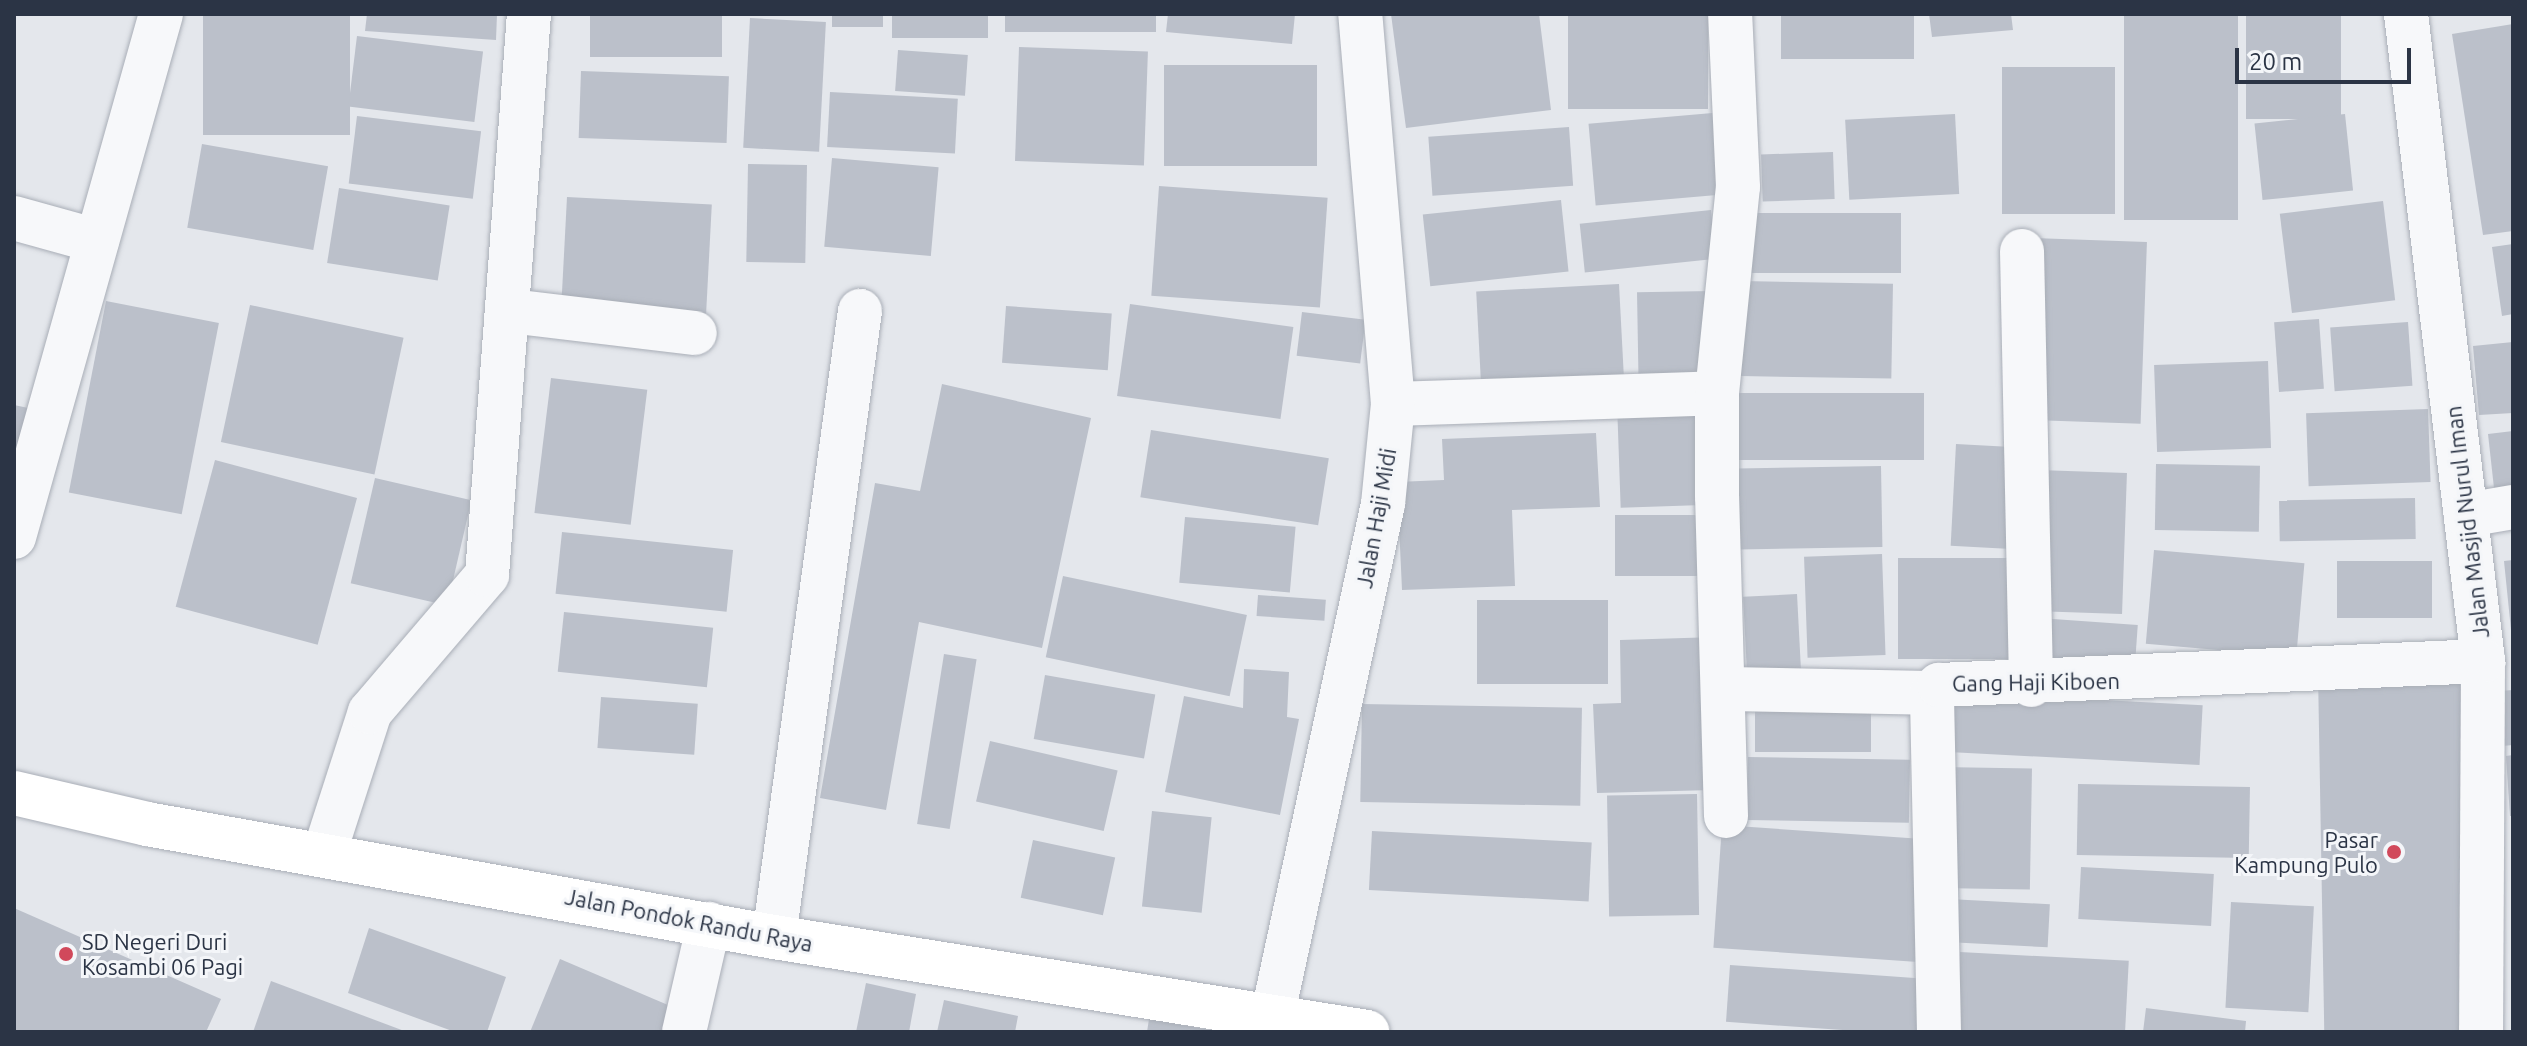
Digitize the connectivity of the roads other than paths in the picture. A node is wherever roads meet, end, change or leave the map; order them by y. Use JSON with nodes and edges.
{"nodes":[{"id":1,"x":161,"y":14,"type":"edge"},
{"id":2,"x":529,"y":14,"type":"edge"},
{"id":3,"x":1360,"y":14,"type":"edge"},
{"id":4,"x":1730,"y":14,"type":"edge"},
{"id":5,"x":2406,"y":14,"type":"edge"},
{"id":6,"x":14,"y":218,"type":"edge"},
{"id":7,"x":97,"y":241,"type":"junction"},
{"id":8,"x":2022,"y":251,"type":"dead end"},
{"id":9,"x":510,"y":311,"type":"junction"},
{"id":10,"x":860,"y":311,"type":"dead end"},
{"id":11,"x":695,"y":333,"type":"dead end"},
{"id":12,"x":1717,"y":393,"type":"junction"},
{"id":13,"x":1393,"y":404,"type":"junction"},
{"id":14,"x":2513,"y":507,"type":"edge"},
{"id":15,"x":2466,"y":515,"type":"junction"},
{"id":16,"x":14,"y":537,"type":"edge"},
{"id":17,"x":2483,"y":661,"type":"junction"},
{"id":18,"x":2031,"y":685,"type":"junction"},
{"id":19,"x":1726,"y":689,"type":"junction"},
{"id":20,"x":1932,"y":693,"type":"junction"},
{"id":21,"x":14,"y":793,"type":"edge"},
{"id":22,"x":1726,"y":816,"type":"dead end"},
{"id":23,"x":325,"y":851,"type":"junction"},
{"id":24,"x":709,"y":924,"type":"junction"},
{"id":25,"x":774,"y":937,"type":"junction"},
{"id":26,"x":1273,"y":1013,"type":"junction"},
{"id":27,"x":1938,"y":1020,"type":"edge"},
{"id":28,"x":684,"y":1032,"type":"edge"},
{"id":29,"x":1367,"y":1032,"type":"edge"},
{"id":30,"x":2481,"y":1032,"type":"edge"}],
"edges":[{"from":1,"to":7,"type":"street"},
{"from":2,"to":9,"type":"street"},
{"from":3,"to":13,"type":"street","name":"Jalan Haji Midi"},
{"from":4,"to":12,"type":"street"},
{"from":5,"to":15,"type":"street","name":"Jalan Masjid Nurul Iman"},
{"from":6,"to":7,"type":"street"},
{"from":7,"to":16,"type":"street"},
{"from":8,"to":18,"type":"street"},
{"from":9,"to":11,"type":"street"},
{"from":9,"to":23,"type":"street"},
{"from":10,"to":25,"type":"street"},
{"from":12,"to":13,"type":"street"},
{"from":12,"to":19,"type":"street"},
{"from":13,"to":26,"type":"street","name":"Jalan Haji Midi"},
{"from":14,"to":15,"type":"street"},
{"from":15,"to":17,"type":"street","name":"Jalan Masjid Nurul Iman"},
{"from":17,"to":18,"type":"street","name":"Gang Haji Kiboen"},
{"from":17,"to":30,"type":"street","name":"Jalan Masjid Nurul Iman"},
{"from":18,"to":20,"type":"street","name":"Gang Haji Kiboen"},
{"from":19,"to":20,"type":"street"},
{"from":19,"to":22,"type":"street"},
{"from":20,"to":27,"type":"street","name":"Gang Haji Kiboen"},
{"from":21,"to":23,"type":"main road","name":"Jalan Pondok Randu Raya"},
{"from":23,"to":24,"type":"main road","name":"Jalan Pondok Randu Raya"},
{"from":24,"to":25,"type":"main road","name":"Jalan Pondok Randu Raya"},
{"from":24,"to":28,"type":"street"},
{"from":25,"to":26,"type":"main road","name":"Jalan Pondok Randu Raya"},
{"from":26,"to":29,"type":"main road","name":"Jalan Pondok Randu Raya"}]}
